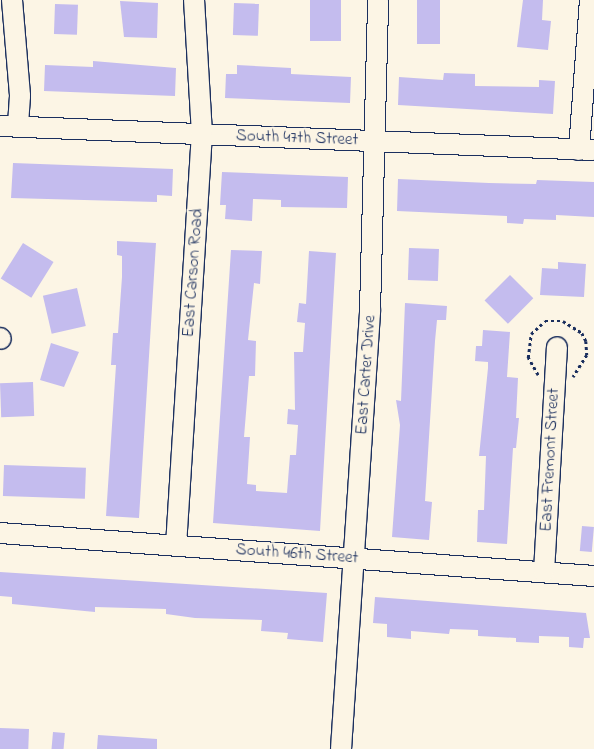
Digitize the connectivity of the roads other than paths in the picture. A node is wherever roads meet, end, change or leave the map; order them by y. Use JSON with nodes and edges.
{"nodes":[{"id":1,"x":12,"y":0,"type":"edge"},
{"id":2,"x":194,"y":0,"type":"edge"},
{"id":3,"x":378,"y":0,"type":"edge"},
{"id":4,"x":590,"y":0,"type":"edge"},
{"id":5,"x":9,"y":126,"type":"edge"},
{"id":6,"x":202,"y":134,"type":"junction"},
{"id":7,"x":373,"y":141,"type":"junction"},
{"id":8,"x":587,"y":150,"type":"edge"},
{"id":9,"x":557,"y":347,"type":"dead end"},
{"id":10,"x":0,"y":533,"type":"edge"},
{"id":11,"x":176,"y":546,"type":"junction"},
{"id":12,"x":353,"y":559,"type":"junction"},
{"id":13,"x":544,"y":572,"type":"junction"},
{"id":14,"x":594,"y":576,"type":"edge"},
{"id":15,"x":341,"y":749,"type":"edge"}],
"edges":[{"from":1,"to":5,"type":"street"},
{"from":2,"to":6,"type":"street","name":"East Carson Road"},
{"from":3,"to":7,"type":"street","name":"East Carter Drive"},
{"from":4,"to":8,"type":"street"},
{"from":5,"to":6,"type":"street","name":"South 47th Street"},
{"from":6,"to":7,"type":"street","name":"South 47th Street"},
{"from":6,"to":11,"type":"street","name":"East Carson Road"},
{"from":7,"to":8,"type":"street","name":"South 47th Street"},
{"from":7,"to":12,"type":"street","name":"East Carter Drive"},
{"from":9,"to":13,"type":"street","name":"East Fremont Street"},
{"from":10,"to":11,"type":"street","name":"South 46th Street"},
{"from":11,"to":12,"type":"street","name":"South 46th Street"},
{"from":12,"to":13,"type":"street","name":"South 46th Street"},
{"from":12,"to":15,"type":"street","name":"East Carter Drive"},
{"from":13,"to":14,"type":"street","name":"South 46th Street"}]}
